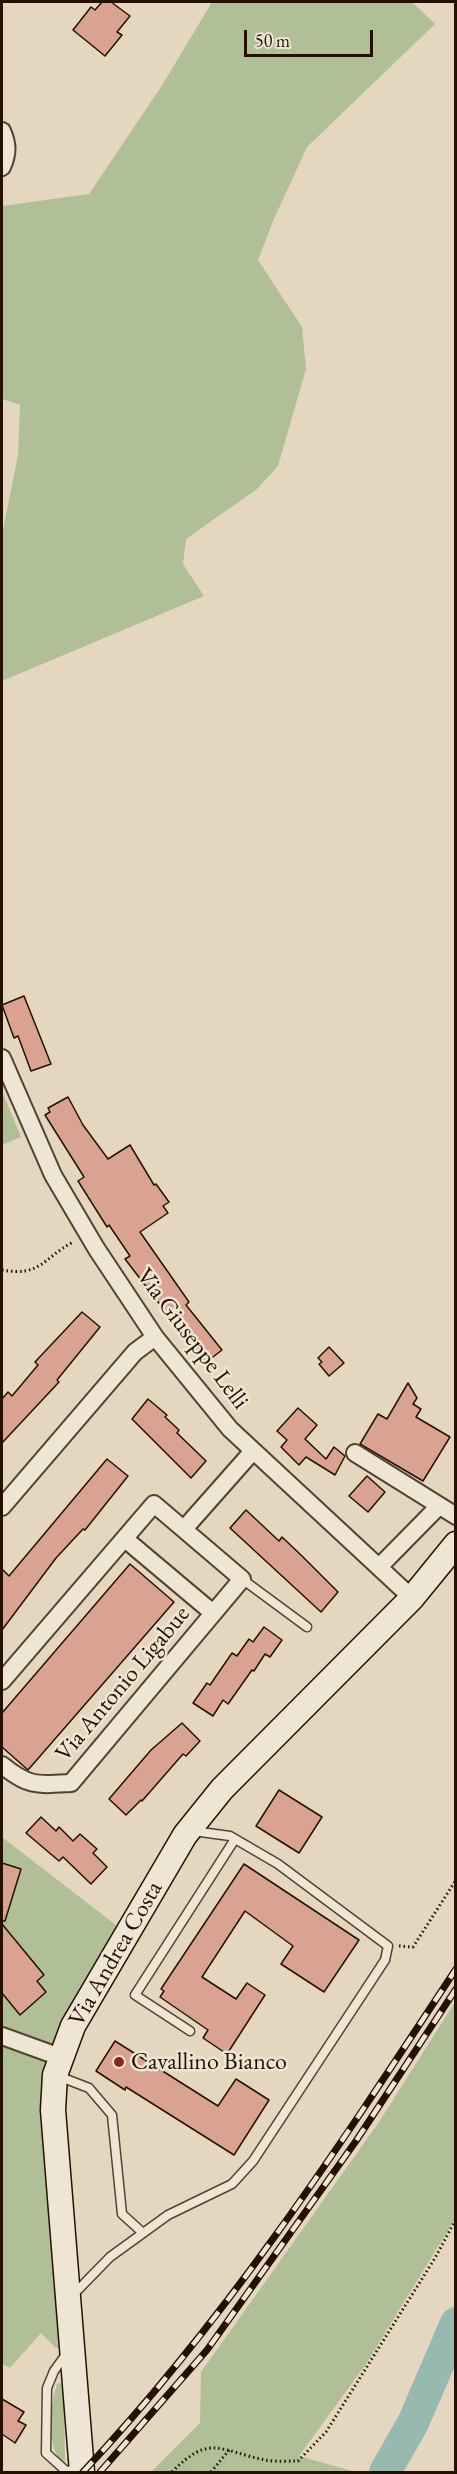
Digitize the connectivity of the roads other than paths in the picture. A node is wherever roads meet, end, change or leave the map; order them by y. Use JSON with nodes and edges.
{"nodes":[{"id":1,"x":2,"y":131,"type":"edge"},
{"id":2,"x":2,"y":167,"type":"edge"},
{"id":3,"x":2,"y":1058,"type":"edge"},
{"id":4,"x":155,"y":1337,"type":"junction"},
{"id":5,"x":253,"y":1451,"type":"junction"},
{"id":6,"x":356,"y":1453,"type":"dead end"},
{"id":7,"x":2,"y":1507,"type":"edge"},
{"id":8,"x":438,"y":1507,"type":"junction"},
{"id":9,"x":456,"y":1516,"type":"edge"},
{"id":10,"x":184,"y":1529,"type":"junction"},
{"id":11,"x":125,"y":1539,"type":"junction"},
{"id":12,"x":456,"y":1544,"type":"edge"},
{"id":13,"x":379,"y":1567,"type":"junction"},
{"id":14,"x":242,"y":1579,"type":"junction"},
{"id":15,"x":412,"y":1598,"type":"junction"},
{"id":16,"x":213,"y":1613,"type":"junction"},
{"id":17,"x":307,"y":1627,"type":"dead end"},
{"id":18,"x":2,"y":1681,"type":"edge"},
{"id":19,"x":2,"y":1765,"type":"edge"},
{"id":20,"x":189,"y":1830,"type":"junction"},
{"id":21,"x":235,"y":1839,"type":"junction"},
{"id":22,"x":190,"y":2031,"type":"dead end"},
{"id":23,"x":2,"y":2038,"type":"edge"},
{"id":24,"x":57,"y":2066,"type":"junction"},
{"id":25,"x":143,"y":2233,"type":"junction"},
{"id":26,"x":69,"y":2298,"type":"junction"},
{"id":27,"x":73,"y":2343,"type":"junction"},
{"id":28,"x":82,"y":2471,"type":"edge"}],
"edges":[{"from":1,"to":2,"type":"street"},
{"from":3,"to":4,"type":"street","name":"Via Giuseppe Lelli"},
{"from":4,"to":5,"type":"street","name":"Via Giuseppe Lelli"},
{"from":4,"to":7,"type":"street"},
{"from":5,"to":10,"type":"street"},
{"from":5,"to":13,"type":"street","name":"Via Giuseppe Lelli"},
{"from":6,"to":8,"type":"street"},
{"from":8,"to":9,"type":"street"},
{"from":8,"to":13,"type":"street"},
{"from":10,"to":11,"type":"street"},
{"from":10,"to":14,"type":"street"},
{"from":11,"to":16,"type":"street","name":"Via Antonio Ligabue"},
{"from":11,"to":18,"type":"street"},
{"from":12,"to":15,"type":"main road","name":"Via Andrea Costa"},
{"from":13,"to":15,"type":"street","name":"Via Giuseppe Lelli"},
{"from":14,"to":16,"type":"street","name":"Via Antonio Ligabue"},
{"from":14,"to":17,"type":"lane"},
{"from":15,"to":20,"type":"main road","name":"Via Andrea Costa"},
{"from":16,"to":19,"type":"street","name":"Via Antonio Ligabue"},
{"from":20,"to":21,"type":"lane"},
{"from":20,"to":24,"type":"main road","name":"Via Andrea Costa"},
{"from":21,"to":22,"type":"lane"},
{"from":21,"to":25,"type":"lane"},
{"from":23,"to":24,"type":"street"},
{"from":24,"to":25,"type":"lane"},
{"from":24,"to":26,"type":"main road","name":"Via Andrea Costa"},
{"from":25,"to":26,"type":"lane"},
{"from":26,"to":27,"type":"main road","name":"Via Andrea Costa"},
{"from":27,"to":28,"type":"main road","name":"Via Andrea Costa"},
{"from":27,"to":28,"type":"lane"}]}
